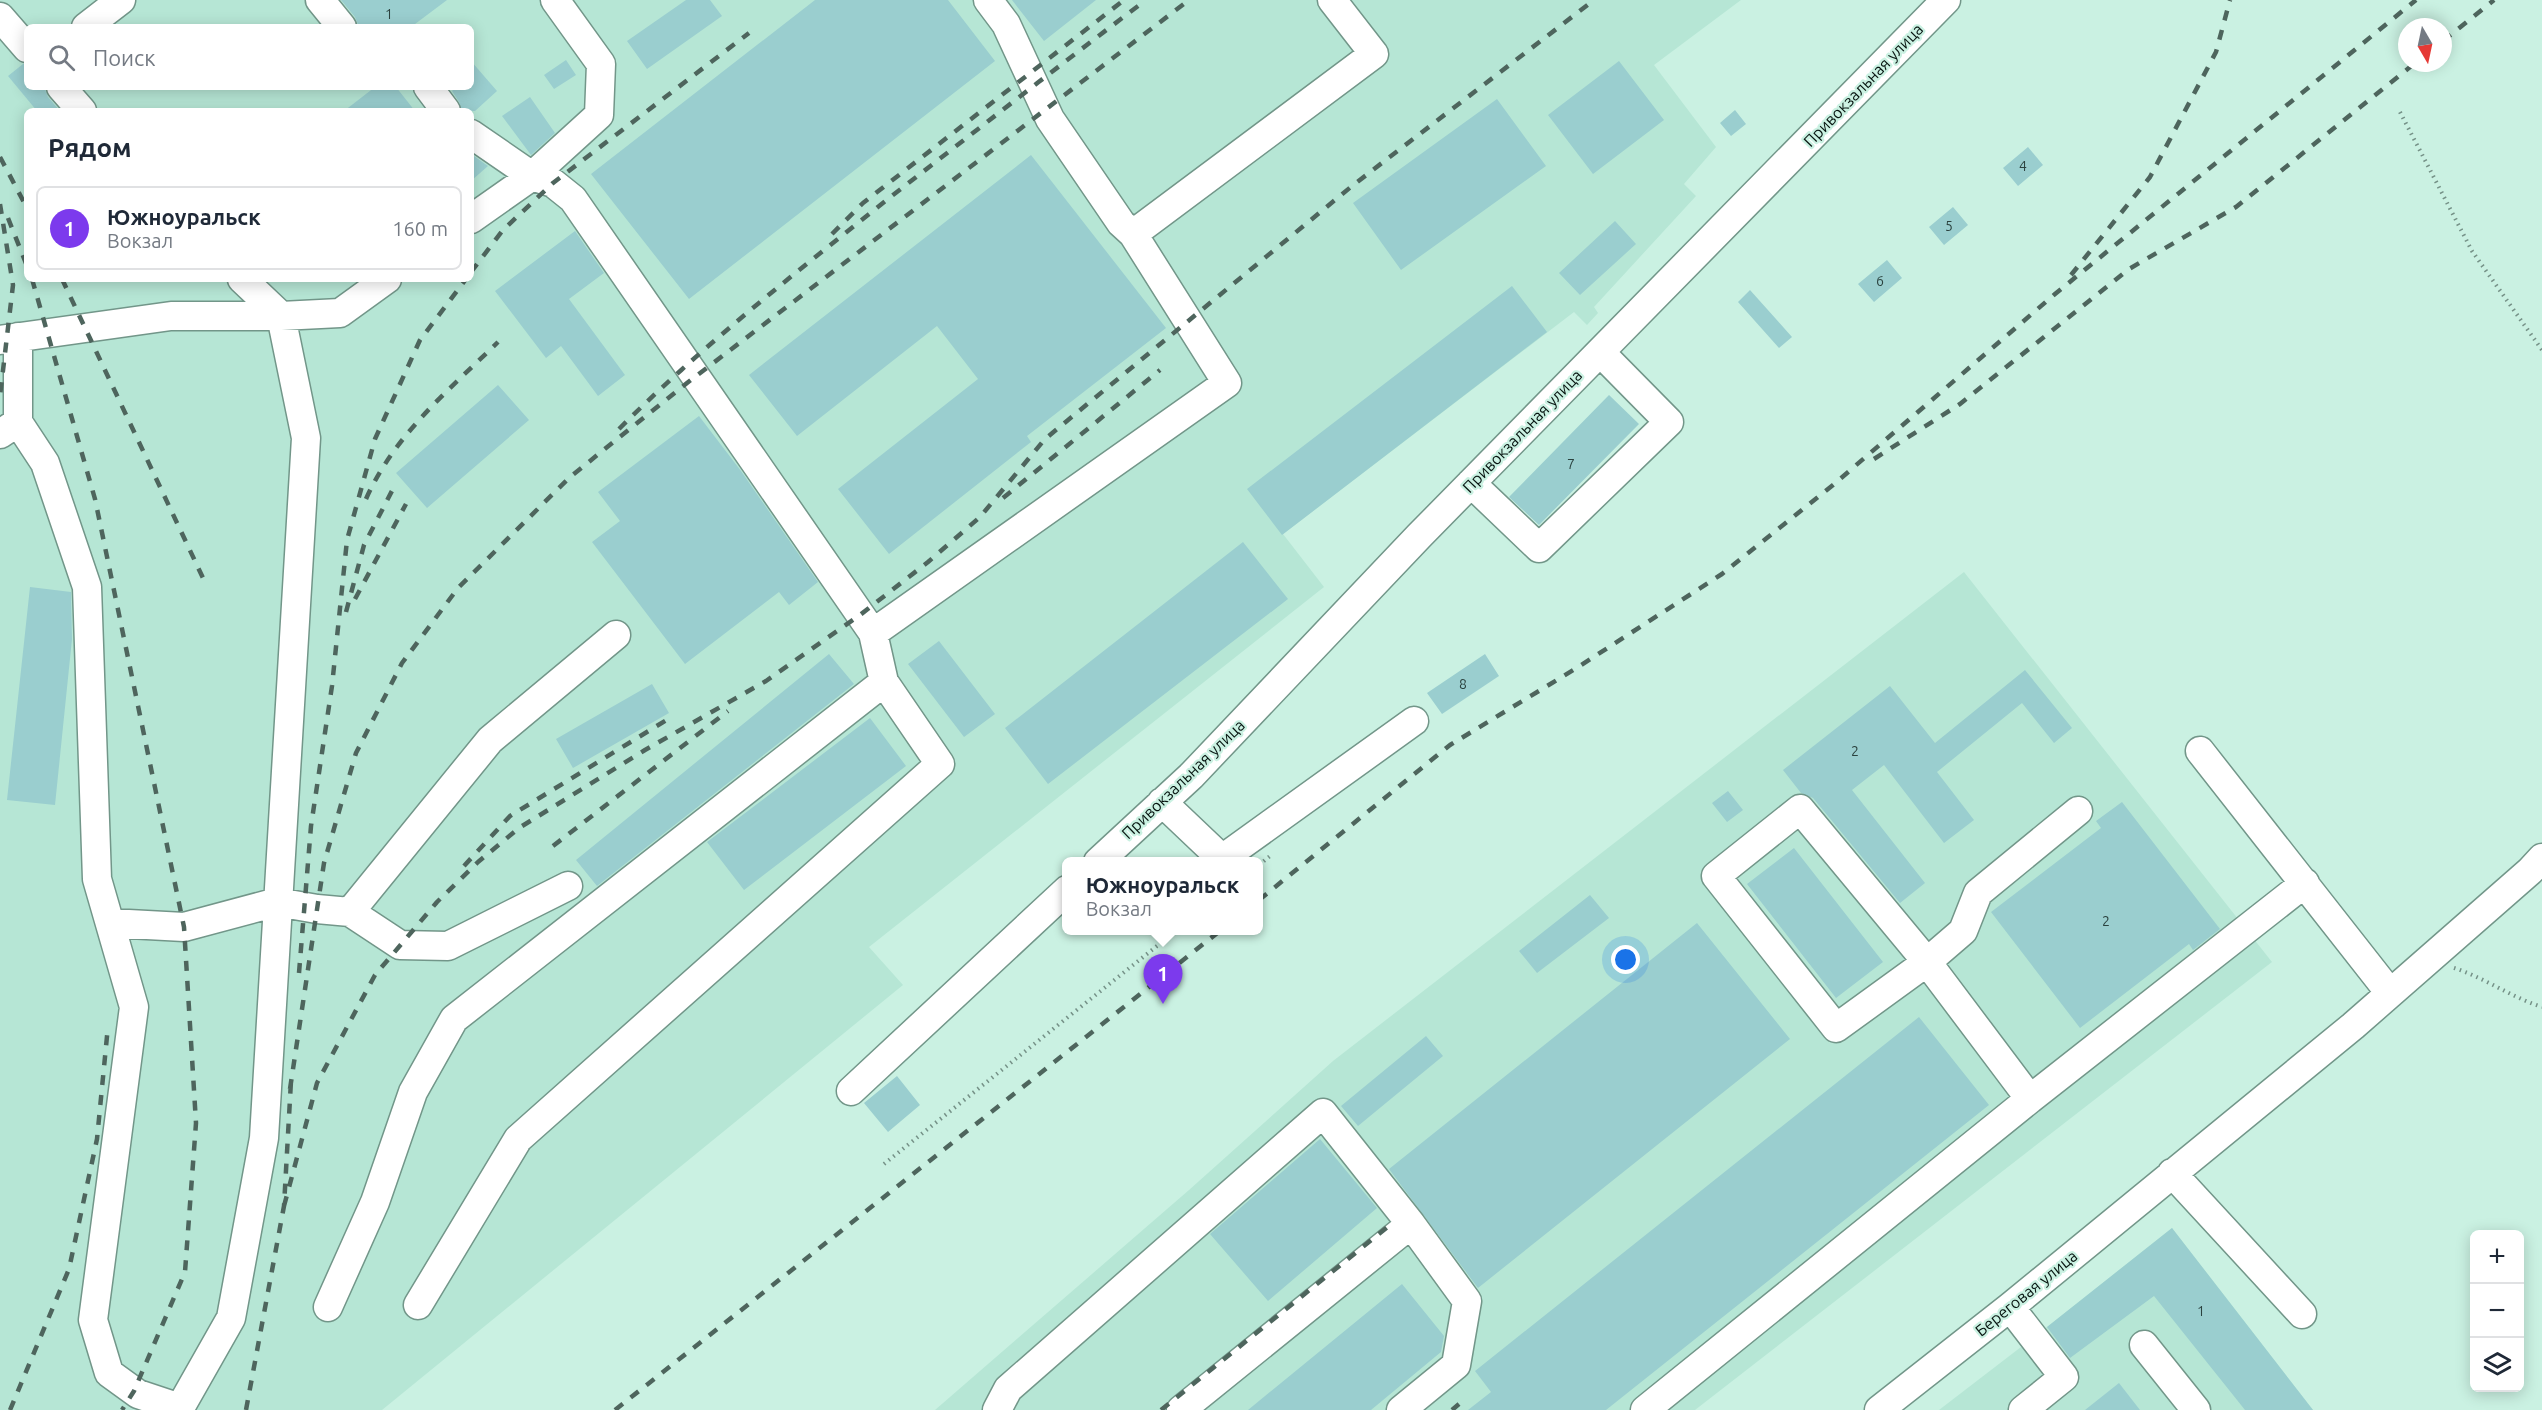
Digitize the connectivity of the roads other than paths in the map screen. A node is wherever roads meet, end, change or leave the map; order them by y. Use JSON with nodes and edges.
{"nodes":[{"id":1,"x":121,"y":0,"type":"edge"},
{"id":2,"x":320,"y":0,"type":"edge"},
{"id":3,"x":555,"y":0,"type":"edge"},
{"id":4,"x":988,"y":0,"type":"edge"},
{"id":5,"x":1332,"y":0,"type":"edge"},
{"id":6,"x":1946,"y":0,"type":"edge"},
{"id":7,"x":0,"y":17,"type":"edge"},
{"id":8,"x":90,"y":24,"type":"edge"},
{"id":9,"x":340,"y":24,"type":"edge"},
{"id":10,"x":24,"y":45,"type":"edge"},
{"id":11,"x":64,"y":90,"type":"edge"},
{"id":12,"x":430,"y":90,"type":"edge"},
{"id":13,"x":79,"y":108,"type":"edge"},
{"id":14,"x":444,"y":108,"type":"edge"},
{"id":15,"x":474,"y":136,"type":"edge"},
{"id":16,"x":532,"y":176,"type":"junction"},
{"id":17,"x":474,"y":217,"type":"edge"},
{"id":18,"x":1132,"y":234,"type":"junction"},
{"id":19,"x":245,"y":282,"type":"edge"},
{"id":20,"x":383,"y":282,"type":"edge"},
{"id":21,"x":281,"y":316,"type":"junction"},
{"id":22,"x":9,"y":339,"type":"edge"},
{"id":23,"x":1600,"y":352,"type":"junction"},
{"id":24,"x":9,"y":428,"type":"edge"},
{"id":25,"x":1471,"y":483,"type":"junction"},
{"id":26,"x":873,"y":633,"type":"junction"},
{"id":27,"x":616,"y":635,"type":"dead end"},
{"id":28,"x":884,"y":682,"type":"junction"},
{"id":29,"x":1414,"y":721,"type":"dead end"},
{"id":30,"x":2200,"y":751,"type":"dead end"},
{"id":31,"x":1162,"y":802,"type":"junction"},
{"id":32,"x":2078,"y":812,"type":"dead end"},
{"id":33,"x":1102,"y":857,"type":"edge"},
{"id":34,"x":1220,"y":857,"type":"edge"},
{"id":35,"x":1225,"y":857,"type":"edge"},
{"id":36,"x":2542,"y":858,"type":"edge"},
{"id":37,"x":2305,"y":883,"type":"junction"},
{"id":38,"x":568,"y":886,"type":"dead end"},
{"id":39,"x":1062,"y":895,"type":"edge"},
{"id":40,"x":277,"y":902,"type":"junction"},
{"id":41,"x":350,"y":912,"type":"junction"},
{"id":42,"x":110,"y":923,"type":"junction"},
{"id":43,"x":1927,"y":962,"type":"junction"},
{"id":44,"x":2390,"y":993,"type":"junction"},
{"id":45,"x":850,"y":1091,"type":"dead end"},
{"id":46,"x":2030,"y":1099,"type":"junction"},
{"id":47,"x":2172,"y":1173,"type":"junction"},
{"id":48,"x":1411,"y":1224,"type":"junction"},
{"id":49,"x":418,"y":1305,"type":"dead end"},
{"id":50,"x":328,"y":1307,"type":"dead end"},
{"id":51,"x":2010,"y":1307,"type":"junction"},
{"id":52,"x":2302,"y":1314,"type":"dead end"},
{"id":53,"x":2144,"y":1345,"type":"dead end"},
{"id":54,"x":997,"y":1410,"type":"edge"},
{"id":55,"x":1181,"y":1410,"type":"edge"},
{"id":56,"x":1401,"y":1410,"type":"edge"},
{"id":57,"x":1645,"y":1410,"type":"edge"},
{"id":58,"x":1879,"y":1410,"type":"edge"},
{"id":59,"x":2023,"y":1410,"type":"edge"},
{"id":60,"x":2196,"y":1410,"type":"edge"}],
"edges":[{"from":1,"to":8,"type":"street"},
{"from":2,"to":9,"type":"street"},
{"from":3,"to":16,"type":"street"},
{"from":4,"to":18,"type":"street"},
{"from":5,"to":18,"type":"street"},
{"from":6,"to":23,"type":"street","name":"Привокзальная улица"},
{"from":7,"to":10,"type":"street"},
{"from":11,"to":13,"type":"street"},
{"from":12,"to":14,"type":"street"},
{"from":15,"to":16,"type":"street"},
{"from":16,"to":17,"type":"street"},
{"from":16,"to":26,"type":"street"},
{"from":18,"to":26,"type":"street"},
{"from":19,"to":21,"type":"street"},
{"from":20,"to":21,"type":"street"},
{"from":21,"to":22,"type":"street"},
{"from":21,"to":40,"type":"street"},
{"from":22,"to":24,"type":"street"},
{"from":23,"to":25,"type":"street","name":"Привокзальная улица"},
{"from":23,"to":25,"type":"street"},
{"from":24,"to":42,"type":"street"},
{"from":25,"to":31,"type":"street","name":"Привокзальная улица"},
{"from":26,"to":28,"type":"street"},
{"from":27,"to":41,"type":"street"},
{"from":28,"to":49,"type":"street"},
{"from":28,"to":50,"type":"street"},
{"from":29,"to":35,"type":"street"},
{"from":30,"to":37,"type":"street"},
{"from":31,"to":33,"type":"street","name":"Привокзальная улица"},
{"from":31,"to":34,"type":"street"},
{"from":32,"to":43,"type":"street"},
{"from":36,"to":44,"type":"street","name":"Береговая улица"},
{"from":37,"to":44,"type":"street"},
{"from":37,"to":46,"type":"street"},
{"from":38,"to":41,"type":"street"},
{"from":39,"to":45,"type":"street"},
{"from":40,"to":41,"type":"street"},
{"from":40,"to":42,"type":"street"},
{"from":40,"to":42,"type":"street"},
{"from":43,"to":43,"type":"street"},
{"from":43,"to":46,"type":"street"},
{"from":44,"to":47,"type":"street","name":"Береговая улица"},
{"from":46,"to":57,"type":"street"},
{"from":47,"to":51,"type":"street","name":"Береговая улица"},
{"from":47,"to":52,"type":"street"},
{"from":48,"to":54,"type":"street"},
{"from":48,"to":55,"type":"street"},
{"from":48,"to":56,"type":"street"},
{"from":51,"to":58,"type":"street","name":"Береговая улица"},
{"from":51,"to":59,"type":"street"},
{"from":53,"to":60,"type":"street"}]}
